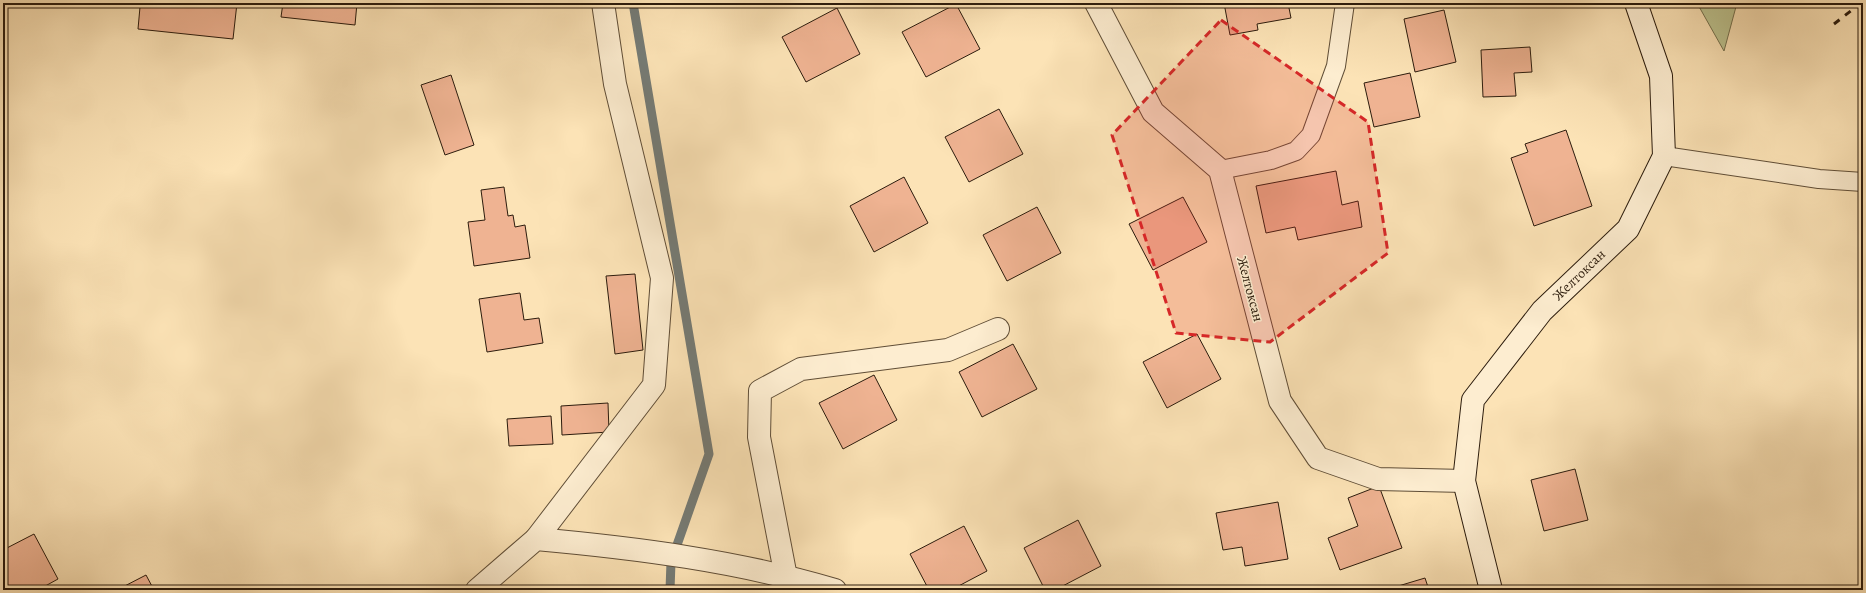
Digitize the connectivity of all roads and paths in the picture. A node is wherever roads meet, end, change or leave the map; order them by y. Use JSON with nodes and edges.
{"nodes":[{"id":1,"x":603,"y":3,"type":"edge"},
{"id":2,"x":1096,"y":3,"type":"edge"},
{"id":3,"x":1345,"y":3,"type":"edge"},
{"id":4,"x":1636,"y":3,"type":"edge"},
{"id":5,"x":1664,"y":156,"type":"junction"},
{"id":6,"x":1220,"y":170,"type":"junction"},
{"id":7,"x":1863,"y":182,"type":"edge"},
{"id":8,"x":998,"y":329,"type":"dead end"},
{"id":9,"x":1464,"y":481,"type":"junction"},
{"id":10,"x":536,"y":540,"type":"junction"},
{"id":11,"x":786,"y":577,"type":"junction"},
{"id":12,"x":477,"y":590,"type":"edge"},
{"id":13,"x":835,"y":590,"type":"edge"},
{"id":14,"x":1491,"y":590,"type":"edge"}],
"edges":[{"from":1,"to":10,"type":"street"},
{"from":2,"to":6,"type":"street"},
{"from":3,"to":6,"type":"lane"},
{"from":4,"to":5,"type":"street"},
{"from":5,"to":7,"type":"lane"},
{"from":5,"to":9,"type":"street","name":"Желтоксан"},
{"from":6,"to":9,"type":"street","name":"Желтоксан"},
{"from":8,"to":11,"type":"street"},
{"from":9,"to":14,"type":"street","name":"Желтоксан"},
{"from":10,"to":11,"type":"street"},
{"from":10,"to":12,"type":"street"},
{"from":11,"to":13,"type":"street"}]}
